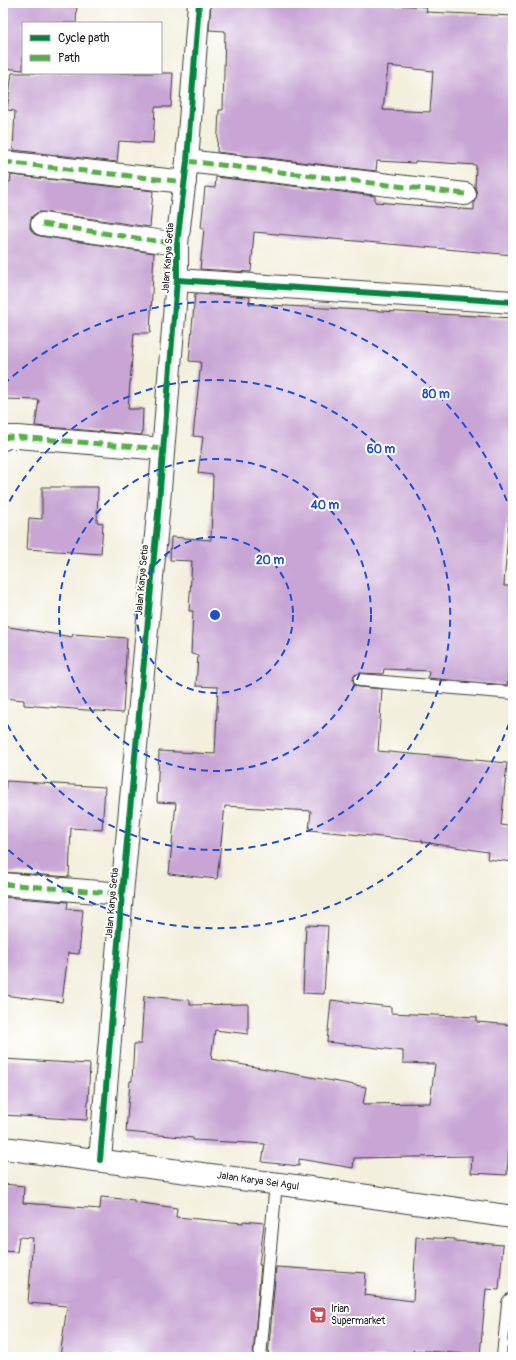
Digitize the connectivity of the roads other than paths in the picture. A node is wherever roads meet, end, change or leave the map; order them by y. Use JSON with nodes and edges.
{"nodes":[{"id":1,"x":199,"y":3,"type":"edge"},
{"id":2,"x":187,"y":161,"type":"junction"},
{"id":3,"x":3,"y":162,"type":"edge"},
{"id":4,"x":185,"y":182,"type":"junction"},
{"id":5,"x":465,"y":194,"type":"dead end"},
{"id":6,"x":42,"y":224,"type":"dead end"},
{"id":7,"x":177,"y":244,"type":"junction"},
{"id":8,"x":177,"y":280,"type":"junction"},
{"id":9,"x":513,"y":302,"type":"edge"},
{"id":10,"x":3,"y":439,"type":"edge"},
{"id":11,"x":163,"y":448,"type":"junction"},
{"id":12,"x":360,"y":680,"type":"dead end"},
{"id":13,"x":513,"y":693,"type":"edge"},
{"id":14,"x":3,"y":884,"type":"edge"},
{"id":15,"x":122,"y":894,"type":"junction"},
{"id":16,"x":3,"y":1148,"type":"edge"},
{"id":17,"x":100,"y":1160,"type":"junction"},
{"id":18,"x":276,"y":1183,"type":"junction"},
{"id":19,"x":513,"y":1217,"type":"edge"},
{"id":20,"x":513,"y":1304,"type":"edge"},
{"id":21,"x":260,"y":1357,"type":"edge"},
{"id":22,"x":508,"y":1357,"type":"edge"}],
"edges":[{"from":1,"to":2,"type":"street","name":"Jalan Karya Setia"},
{"from":2,"to":4,"type":"street","name":"Jalan Karya Setia"},
{"from":2,"to":5,"type":"street"},
{"from":3,"to":4,"type":"street"},
{"from":4,"to":7,"type":"street","name":"Jalan Karya Setia"},
{"from":6,"to":7,"type":"street"},
{"from":7,"to":8,"type":"street","name":"Jalan Karya Setia"},
{"from":8,"to":9,"type":"street"},
{"from":8,"to":11,"type":"street","name":"Jalan Karya Setia"},
{"from":10,"to":11,"type":"street"},
{"from":11,"to":15,"type":"street","name":"Jalan Karya Setia"},
{"from":12,"to":13,"type":"lane"},
{"from":14,"to":15,"type":"street"},
{"from":15,"to":17,"type":"street","name":"Jalan Karya Setia"},
{"from":16,"to":17,"type":"street","name":"Jalan Karya Sei Agul"},
{"from":17,"to":18,"type":"street","name":"Jalan Karya Sei Agul"},
{"from":18,"to":19,"type":"street","name":"Jalan Karya Sei Agul"},
{"from":18,"to":21,"type":"lane"},
{"from":20,"to":22,"type":"street"}]}
